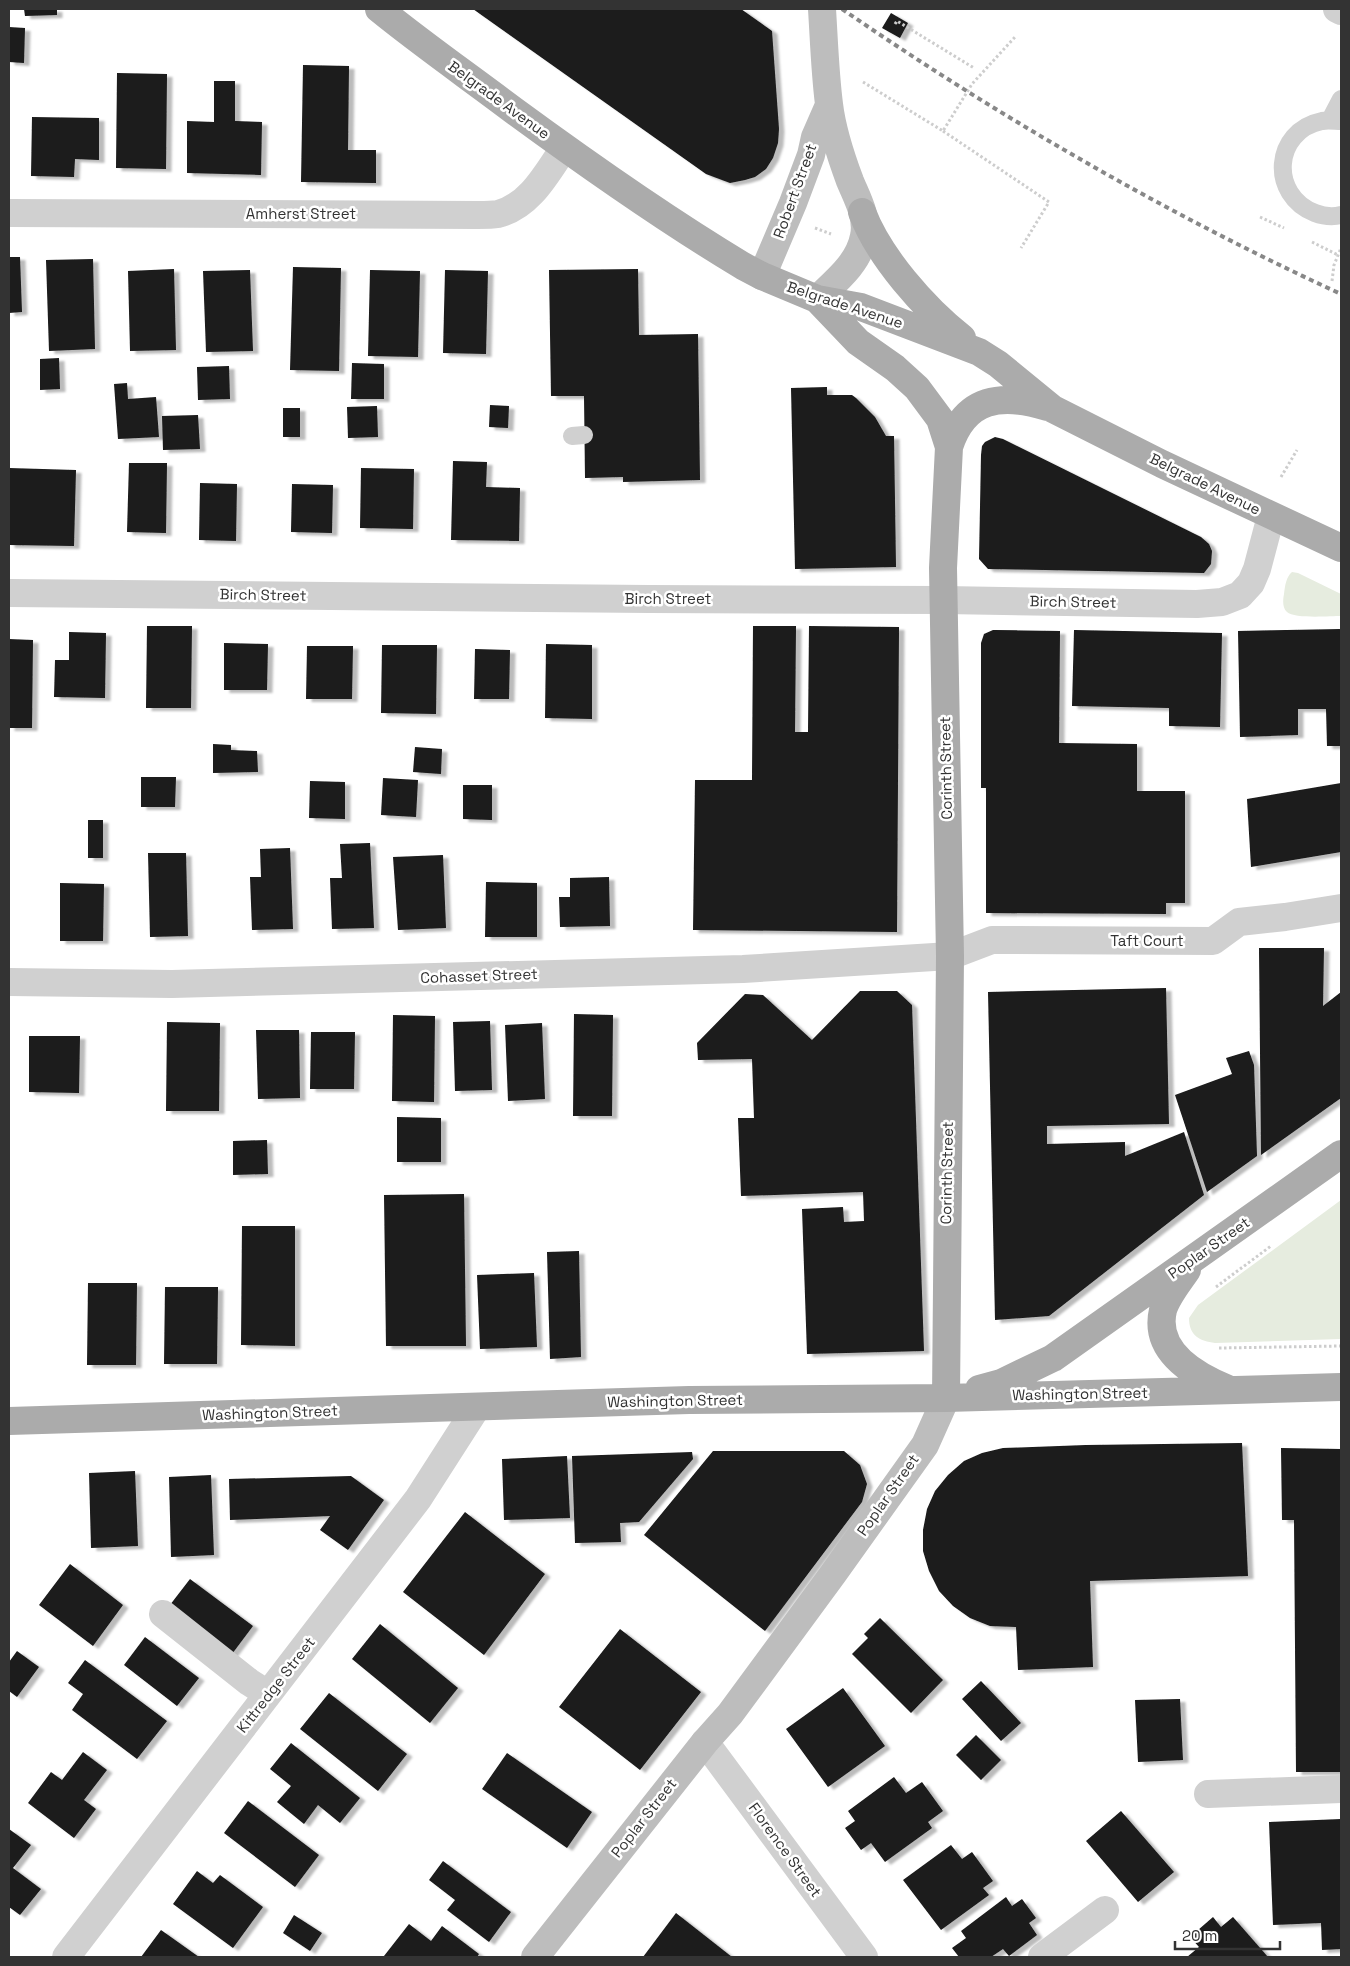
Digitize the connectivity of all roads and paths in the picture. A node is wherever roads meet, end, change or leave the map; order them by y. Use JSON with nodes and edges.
{"nodes":[{"id":1,"x":379,"y":9,"type":"edge"},
{"id":2,"x":822,"y":9,"type":"edge"},
{"id":3,"x":1337,"y":9,"type":"edge"},
{"id":4,"x":1341,"y":11,"type":"edge"},
{"id":5,"x":895,"y":24,"type":"dead end"},
{"id":6,"x":1015,"y":38,"type":"dead end"},
{"id":7,"x":974,"y":68,"type":"dead end"},
{"id":8,"x":863,"y":82,"type":"dead end"},
{"id":9,"x":1341,"y":99,"type":"edge"},
{"id":10,"x":829,"y":105,"type":"junction"},
{"id":11,"x":1336,"y":121,"type":"edge"},
{"id":12,"x":943,"y":131,"type":"junction"},
{"id":13,"x":564,"y":148,"type":"junction"},
{"id":14,"x":862,"y":212,"type":"junction"},
{"id":15,"x":9,"y":213,"type":"edge"},
{"id":16,"x":1341,"y":215,"type":"edge"},
{"id":17,"x":1021,"y":248,"type":"dead end"},
{"id":18,"x":1341,"y":248,"type":"edge"},
{"id":19,"x":762,"y":276,"type":"junction"},
{"id":20,"x":1332,"y":281,"type":"dead end"},
{"id":21,"x":817,"y":299,"type":"junction"},
{"id":22,"x":979,"y":352,"type":"junction"},
{"id":23,"x":1053,"y":409,"type":"junction"},
{"id":24,"x":949,"y":447,"type":"junction"},
{"id":25,"x":1297,"y":450,"type":"dead end"},
{"id":26,"x":1281,"y":477,"type":"dead end"},
{"id":27,"x":1271,"y":516,"type":"junction"},
{"id":28,"x":1341,"y":548,"type":"edge"},
{"id":29,"x":9,"y":593,"type":"edge"},
{"id":30,"x":944,"y":600,"type":"junction"},
{"id":31,"x":1341,"y":908,"type":"edge"},
{"id":32,"x":950,"y":956,"type":"junction"},
{"id":33,"x":9,"y":982,"type":"edge"},
{"id":34,"x":1341,"y":1154,"type":"edge"},
{"id":35,"x":1272,"y":1245,"type":"dead end"},
{"id":36,"x":1195,"y":1258,"type":"junction"},
{"id":37,"x":1210,"y":1291,"type":"dead end"},
{"id":38,"x":1341,"y":1346,"type":"edge"},
{"id":39,"x":1214,"y":1348,"type":"dead end"},
{"id":40,"x":1341,"y":1387,"type":"edge"},
{"id":41,"x":1232,"y":1390,"type":"junction"},
{"id":42,"x":946,"y":1398,"type":"junction"},
{"id":43,"x":477,"y":1407,"type":"junction"},
{"id":44,"x":9,"y":1421,"type":"edge"},
{"id":45,"x":163,"y":1614,"type":"dead end"},
{"id":46,"x":268,"y":1694,"type":"junction"},
{"id":47,"x":705,"y":1742,"type":"junction"},
{"id":48,"x":1341,"y":1789,"type":"edge"},
{"id":49,"x":1208,"y":1794,"type":"dead end"},
{"id":50,"x":1105,"y":1910,"type":"dead end"},
{"id":51,"x":66,"y":1957,"type":"edge"},
{"id":52,"x":535,"y":1957,"type":"edge"},
{"id":53,"x":864,"y":1957,"type":"edge"},
{"id":54,"x":1042,"y":1957,"type":"edge"}],
"edges":[{"from":1,"to":13,"type":"main road","name":"Belgrade Avenue"},
{"from":2,"to":10,"type":"street","name":"Robert Street"},
{"from":3,"to":4,"type":"street"},
{"from":5,"to":7,"type":"path"},
{"from":6,"to":12,"type":"path"},
{"from":8,"to":12,"type":"path"},
{"from":9,"to":11,"type":"lane"},
{"from":10,"to":14,"type":"street","name":"Robert Street"},
{"from":10,"to":19,"type":"street","name":"Robert Street"},
{"from":11,"to":16,"type":"lane"},
{"from":12,"to":17,"type":"path"},
{"from":13,"to":15,"type":"street","name":"Amherst Street"},
{"from":13,"to":19,"type":"main road","name":"Belgrade Avenue"},
{"from":14,"to":21,"type":"street"},
{"from":14,"to":22,"type":"main road"},
{"from":18,"to":20,"type":"path"},
{"from":19,"to":21,"type":"main road","name":"Belgrade Avenue"},
{"from":21,"to":22,"type":"main road","name":"Belgrade Avenue"},
{"from":21,"to":24,"type":"main road","name":"Corinth Street"},
{"from":22,"to":23,"type":"main road","name":"Belgrade Avenue"},
{"from":23,"to":24,"type":"main road"},
{"from":23,"to":27,"type":"main road","name":"Belgrade Avenue"},
{"from":24,"to":30,"type":"main road","name":"Corinth Street"},
{"from":25,"to":26,"type":"path"},
{"from":27,"to":28,"type":"main road","name":"Belgrade Avenue"},
{"from":27,"to":30,"type":"street","name":"Birch Street"},
{"from":29,"to":30,"type":"street","name":"Birch Street"},
{"from":30,"to":32,"type":"main road","name":"Corinth Street"},
{"from":31,"to":32,"type":"street","name":"Taft Court"},
{"from":32,"to":33,"type":"street","name":"Cohasset Street"},
{"from":32,"to":42,"type":"main road","name":"Corinth Street"},
{"from":34,"to":36,"type":"main road","name":"Poplar Street"},
{"from":35,"to":37,"type":"path"},
{"from":36,"to":41,"type":"main road"},
{"from":36,"to":42,"type":"main road","name":"Poplar Street"},
{"from":38,"to":39,"type":"path"},
{"from":40,"to":41,"type":"main road","name":"Washington Street"},
{"from":41,"to":42,"type":"main road","name":"Washington Street"},
{"from":42,"to":43,"type":"main road","name":"Washington Street"},
{"from":42,"to":47,"type":"street","name":"Poplar Street"},
{"from":43,"to":44,"type":"main road","name":"Washington Street"},
{"from":43,"to":46,"type":"street","name":"Kittredge Street"},
{"from":45,"to":46,"type":"street"},
{"from":46,"to":51,"type":"street","name":"Kittredge Street"},
{"from":47,"to":52,"type":"street","name":"Poplar Street"},
{"from":47,"to":53,"type":"street","name":"Florence Street"},
{"from":48,"to":49,"type":"street"},
{"from":50,"to":54,"type":"street"}]}
